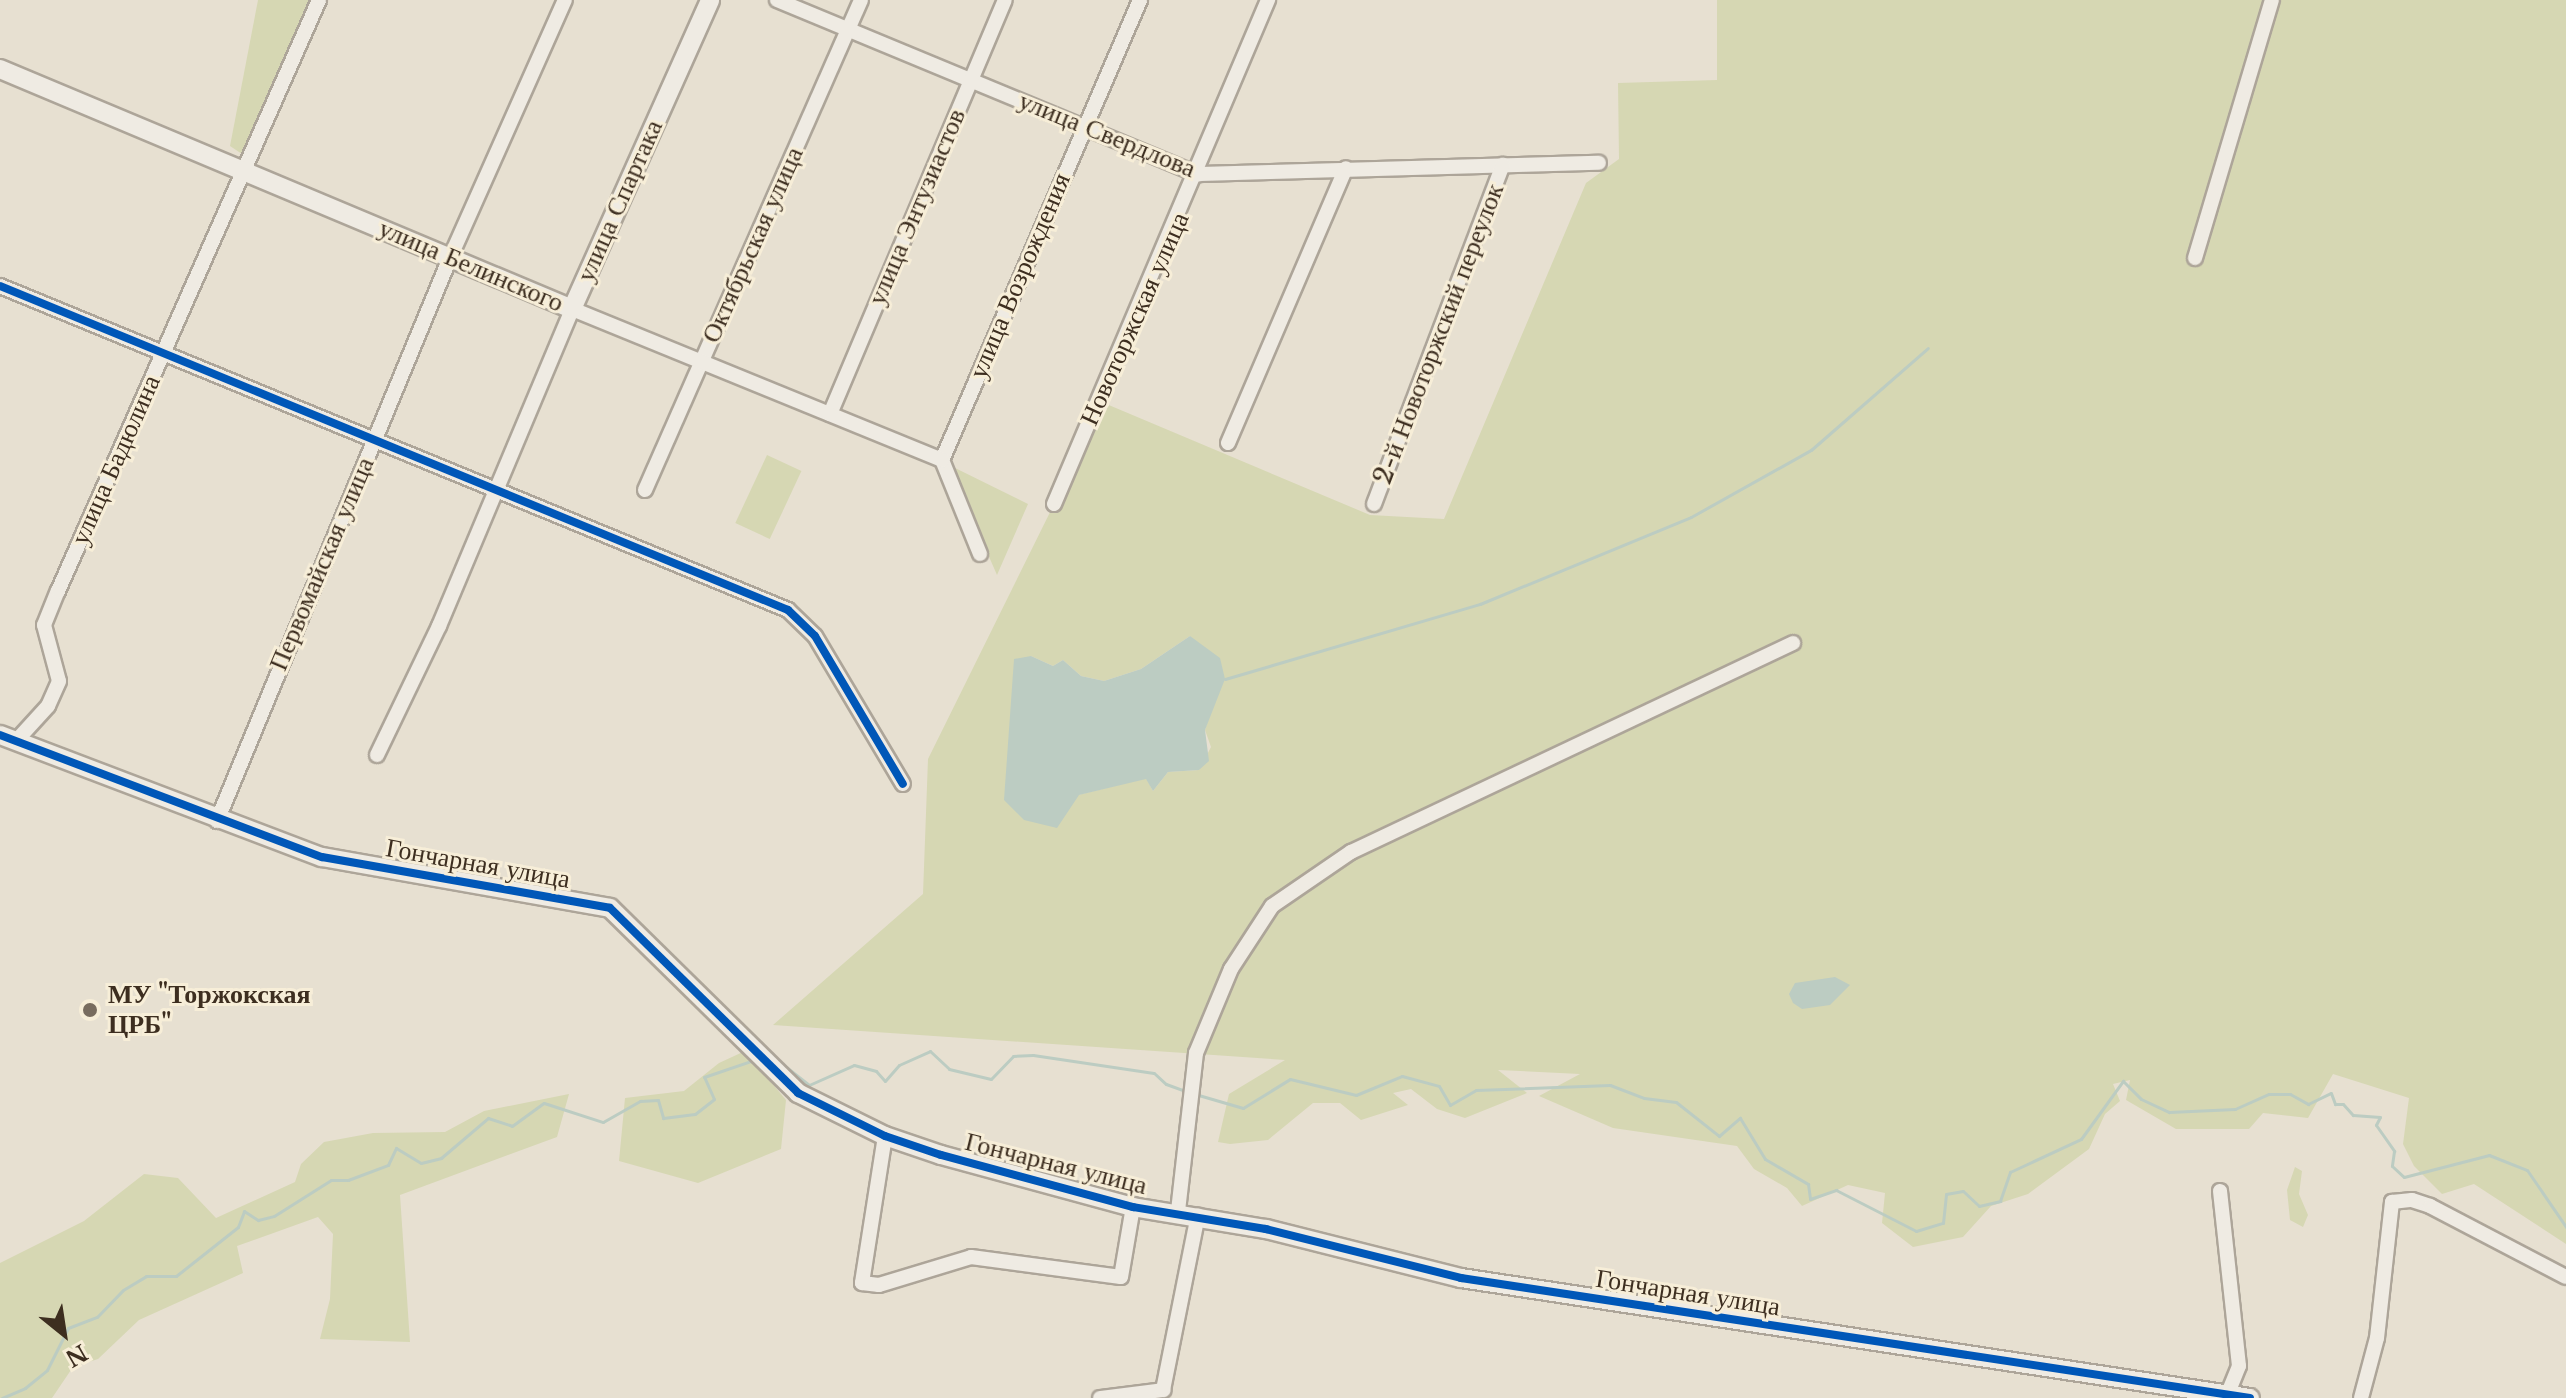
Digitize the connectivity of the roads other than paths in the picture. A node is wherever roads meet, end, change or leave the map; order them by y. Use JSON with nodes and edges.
{"nodes":[{"id":1,"x":319,"y":0,"type":"edge"},
{"id":2,"x":565,"y":0,"type":"edge"},
{"id":3,"x":710,"y":0,"type":"edge"},
{"id":4,"x":777,"y":0,"type":"edge"},
{"id":5,"x":861,"y":0,"type":"edge"},
{"id":6,"x":1005,"y":0,"type":"edge"},
{"id":7,"x":1140,"y":0,"type":"edge"},
{"id":8,"x":1268,"y":0,"type":"edge"},
{"id":9,"x":2272,"y":0,"type":"edge"},
{"id":10,"x":847,"y":29,"type":"junction"},
{"id":11,"x":0,"y":69,"type":"edge"},
{"id":12,"x":970,"y":80,"type":"junction"},
{"id":13,"x":1084,"y":127,"type":"junction"},
{"id":14,"x":1599,"y":163,"type":"dead end"},
{"id":15,"x":1503,"y":165,"type":"junction"},
{"id":16,"x":246,"y":168,"type":"junction"},
{"id":17,"x":1346,"y":168,"type":"junction"},
{"id":18,"x":1198,"y":174,"type":"junction"},
{"id":19,"x":450,"y":258,"type":"junction"},
{"id":20,"x":2195,"y":258,"type":"dead end"},
{"id":21,"x":0,"y":286,"type":"edge"},
{"id":22,"x":572,"y":309,"type":"junction"},
{"id":23,"x":163,"y":356,"type":"junction"},
{"id":24,"x":701,"y":363,"type":"junction"},
{"id":25,"x":830,"y":414,"type":"junction"},
{"id":26,"x":373,"y":442,"type":"junction"},
{"id":27,"x":1228,"y":443,"type":"dead end"},
{"id":28,"x":942,"y":460,"type":"junction"},
{"id":29,"x":645,"y":490,"type":"dead end"},
{"id":30,"x":496,"y":493,"type":"junction"},
{"id":31,"x":1054,"y":504,"type":"dead end"},
{"id":32,"x":1374,"y":504,"type":"dead end"},
{"id":33,"x":980,"y":554,"type":"dead end"},
{"id":34,"x":1793,"y":643,"type":"dead end"},
{"id":35,"x":8,"y":737,"type":"edge"},
{"id":36,"x":377,"y":755,"type":"dead end"},
{"id":37,"x":903,"y":784,"type":"dead end"},
{"id":38,"x":217,"y":821,"type":"junction"},
{"id":39,"x":885,"y":1136,"type":"junction"},
{"id":40,"x":2220,"y":1191,"type":"dead end"},
{"id":41,"x":1133,"y":1207,"type":"junction"},
{"id":42,"x":1178,"y":1211,"type":"junction"},
{"id":43,"x":1198,"y":1215,"type":"junction"},
{"id":44,"x":2566,"y":1277,"type":"edge"},
{"id":45,"x":2226,"y":1396,"type":"edge"},
{"id":46,"x":1100,"y":1398,"type":"edge"},
{"id":47,"x":2250,"y":1398,"type":"edge"},
{"id":48,"x":2361,"y":1398,"type":"edge"}],
"edges":[{"from":1,"to":16,"type":"street","name":"улица Бадюлина"},
{"from":2,"to":19,"type":"street","name":"Первомайская улица"},
{"from":3,"to":22,"type":"street","name":"улица Спартака"},
{"from":4,"to":10,"type":"street","name":"улица Свердлова"},
{"from":5,"to":10,"type":"street","name":"Октябрьская улица"},
{"from":6,"to":12,"type":"street","name":"улица Энтузиастов"},
{"from":7,"to":13,"type":"street","name":"улица Возрождения"},
{"from":8,"to":18,"type":"street","name":"Новоторжская улица"},
{"from":9,"to":20,"type":"street"},
{"from":10,"to":12,"type":"street","name":"улица Свердлова"},
{"from":10,"to":24,"type":"street","name":"Октябрьская улица"},
{"from":11,"to":16,"type":"street","name":"улица Белинского"},
{"from":12,"to":13,"type":"street","name":"улица Свердлова"},
{"from":12,"to":25,"type":"street","name":"улица Энтузиастов"},
{"from":13,"to":18,"type":"street","name":"улица Свердлова"},
{"from":13,"to":28,"type":"street","name":"улица Возрождения"},
{"from":14,"to":15,"type":"street","name":"улица Свердлова"},
{"from":15,"to":17,"type":"street","name":"улица Свердлова"},
{"from":15,"to":32,"type":"street","name":"2-й Новоторжский переулок"},
{"from":16,"to":19,"type":"street","name":"улица Белинского"},
{"from":16,"to":23,"type":"street","name":"улица Бадюлина"},
{"from":17,"to":18,"type":"street","name":"улица Свердлова"},
{"from":17,"to":27,"type":"street"},
{"from":18,"to":31,"type":"street","name":"Новоторжская улица"},
{"from":19,"to":22,"type":"street","name":"улица Белинского"},
{"from":19,"to":26,"type":"street","name":"Первомайская улица"},
{"from":21,"to":23,"type":"street"},
{"from":22,"to":24,"type":"street","name":"улица Белинского"},
{"from":22,"to":30,"type":"street","name":"улица Спартака"},
{"from":23,"to":26,"type":"street"},
{"from":23,"to":35,"type":"street","name":"улица Бадюлина"},
{"from":24,"to":25,"type":"street","name":"улица Белинского"},
{"from":24,"to":29,"type":"street","name":"Октябрьская улица"},
{"from":25,"to":28,"type":"street","name":"улица Белинского"},
{"from":26,"to":30,"type":"street"},
{"from":26,"to":38,"type":"street","name":"Первомайская улица"},
{"from":28,"to":33,"type":"street"},
{"from":30,"to":36,"type":"street","name":"улица Спартака"},
{"from":30,"to":37,"type":"street"},
{"from":34,"to":42,"type":"street"},
{"from":35,"to":38,"type":"street","name":"Гончарная улица"},
{"from":38,"to":39,"type":"street","name":"Гончарная улица"},
{"from":39,"to":41,"type":"street","name":"Гончарная улица"},
{"from":39,"to":41,"type":"street"},
{"from":40,"to":45,"type":"street"},
{"from":41,"to":42,"type":"street","name":"Гончарная улица"},
{"from":42,"to":43,"type":"street","name":"Гончарная улица"},
{"from":43,"to":45,"type":"street","name":"Гончарная улица"},
{"from":43,"to":46,"type":"street"},
{"from":44,"to":48,"type":"street"},
{"from":45,"to":47,"type":"street","name":"Гончарная улица"}]}
